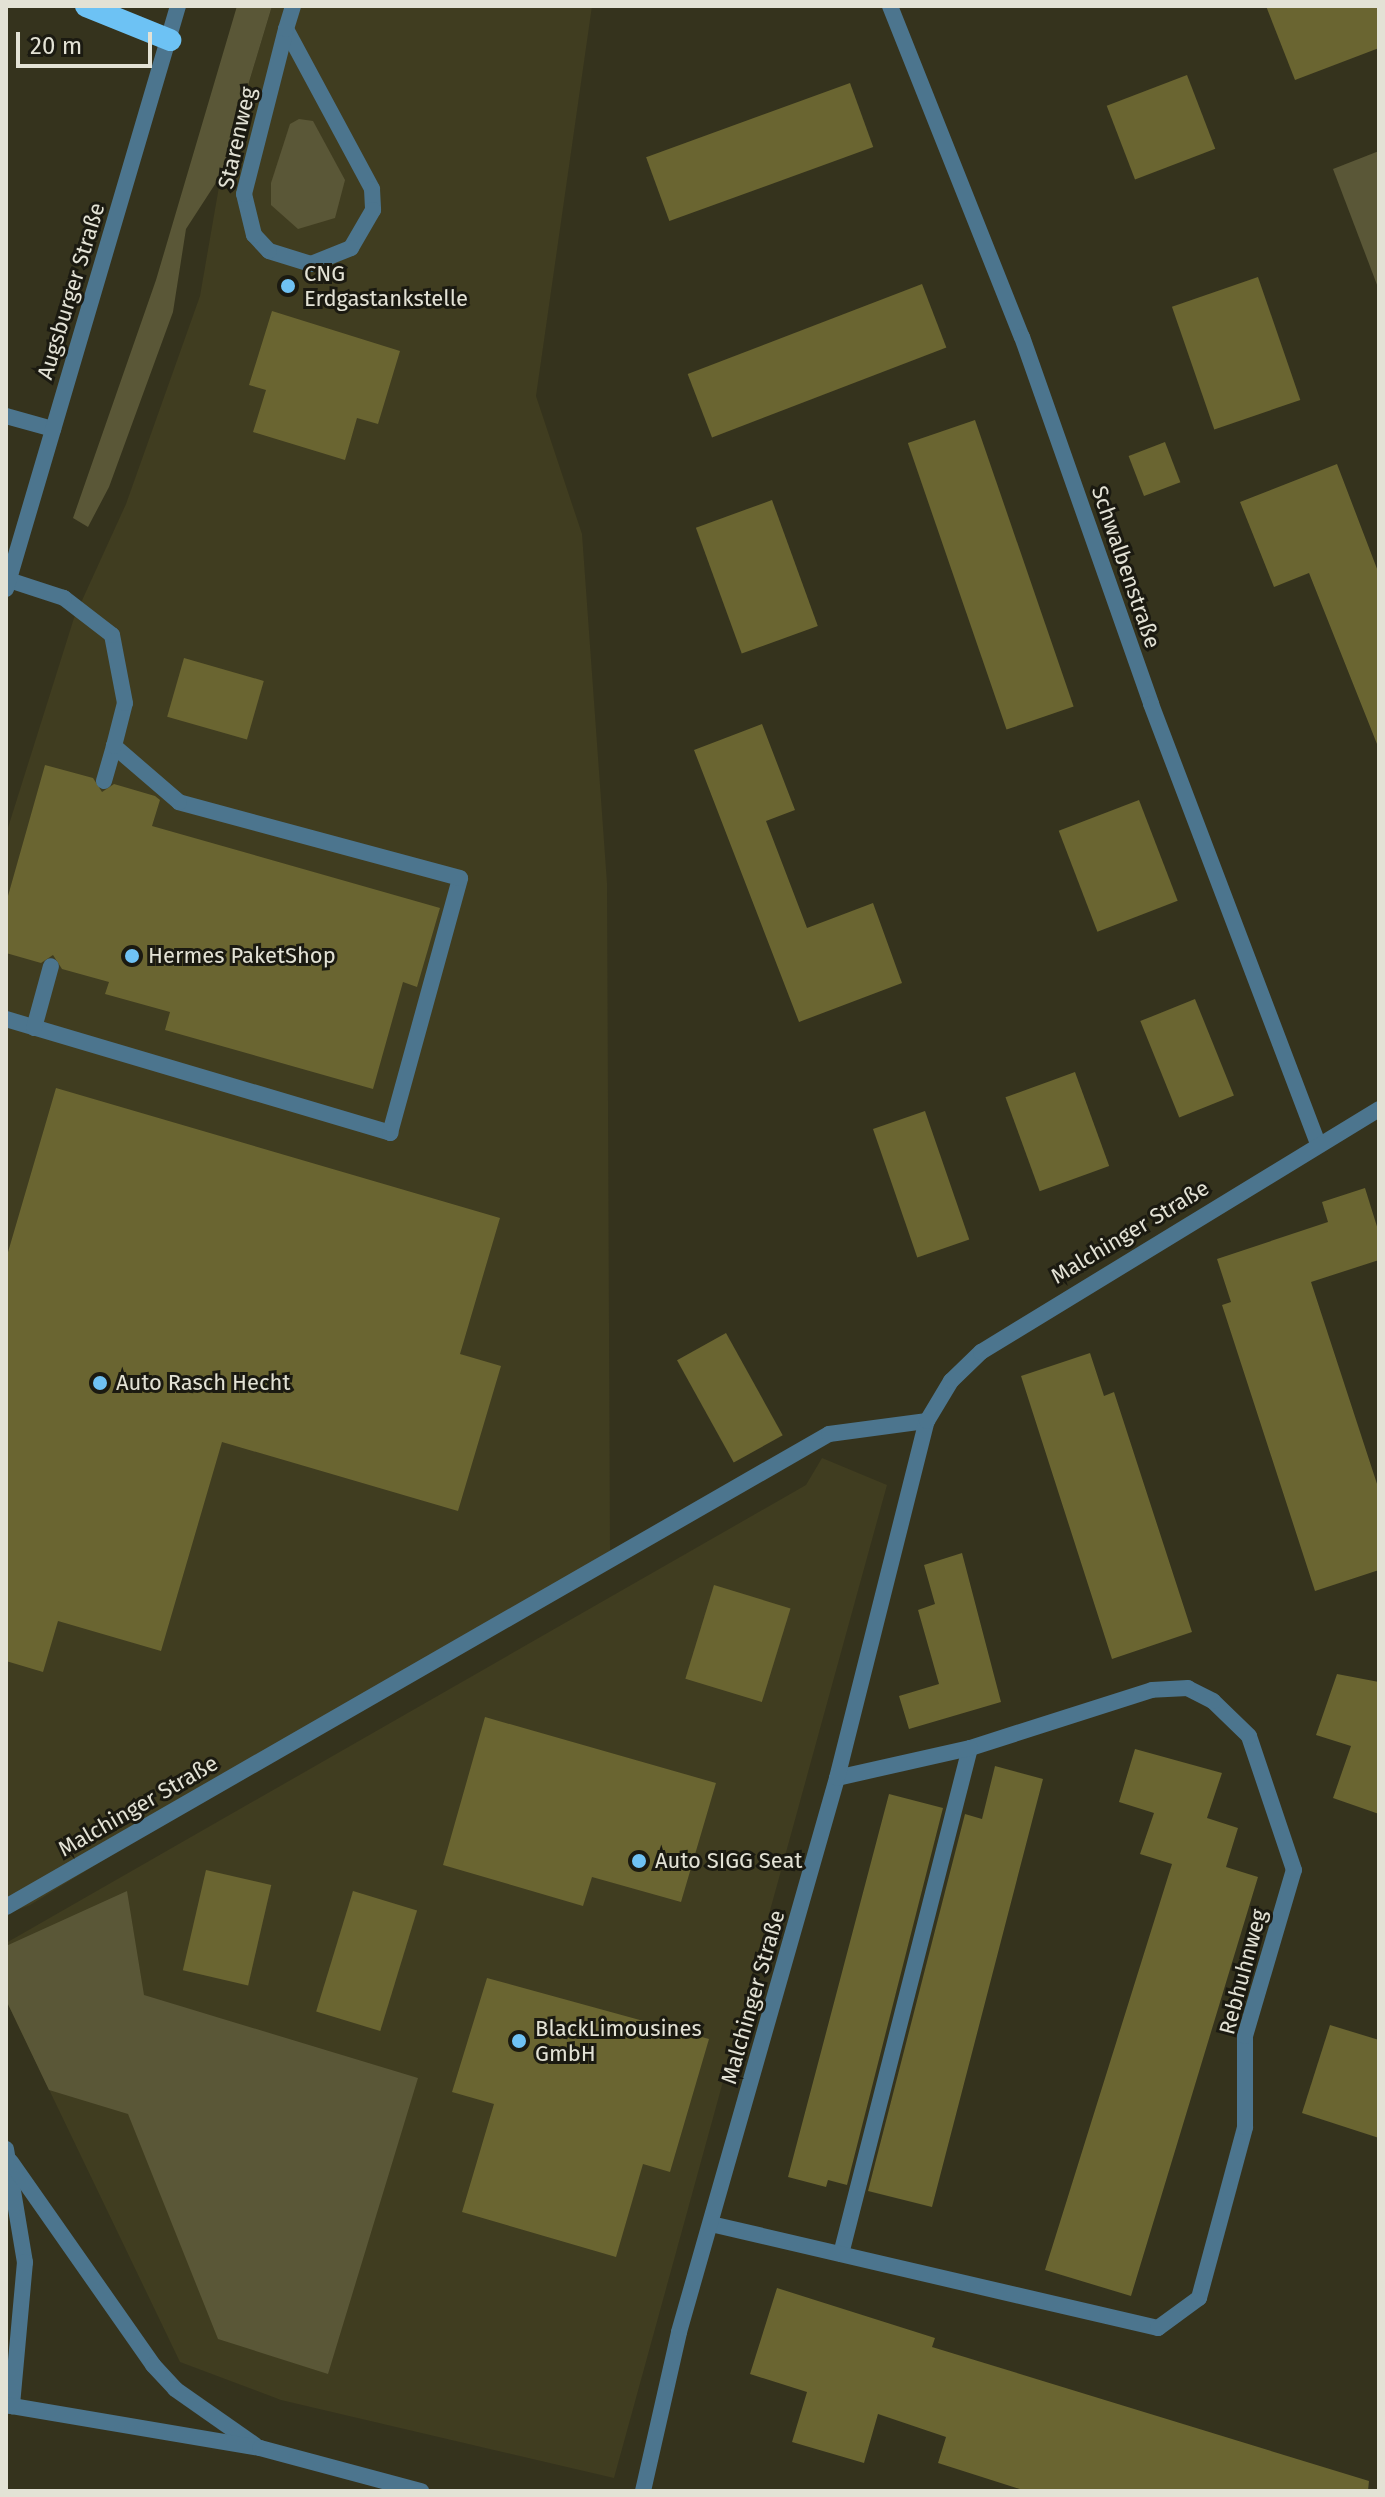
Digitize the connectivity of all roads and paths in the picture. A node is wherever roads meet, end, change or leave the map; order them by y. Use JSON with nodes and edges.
{"nodes":[{"id":1,"x":86,"y":6,"type":"edge"},
{"id":2,"x":178,"y":6,"type":"edge"},
{"id":3,"x":293,"y":6,"type":"edge"},
{"id":4,"x":890,"y":6,"type":"edge"},
{"id":5,"x":286,"y":29,"type":"junction"},
{"id":6,"x":170,"y":40,"type":"junction"},
{"id":7,"x":6,"y":416,"type":"edge"},
{"id":8,"x":53,"y":429,"type":"junction"},
{"id":9,"x":7,"y":584,"type":"edge"},
{"id":10,"x":114,"y":746,"type":"junction"},
{"id":11,"x":104,"y":781,"type":"dead end"},
{"id":12,"x":51,"y":966,"type":"dead end"},
{"id":13,"x":6,"y":1019,"type":"edge"},
{"id":14,"x":34,"y":1028,"type":"junction"},
{"id":15,"x":1379,"y":1109,"type":"edge"},
{"id":16,"x":1318,"y":1143,"type":"junction"},
{"id":17,"x":927,"y":1421,"type":"junction"},
{"id":18,"x":970,"y":1748,"type":"junction"},
{"id":19,"x":837,"y":1778,"type":"junction"},
{"id":20,"x":6,"y":1907,"type":"edge"},
{"id":21,"x":8,"y":2155,"type":"edge"},
{"id":22,"x":711,"y":2224,"type":"junction"},
{"id":23,"x":841,"y":2254,"type":"junction"},
{"id":24,"x":9,"y":2406,"type":"edge"},
{"id":25,"x":260,"y":2448,"type":"junction"},
{"id":26,"x":421,"y":2491,"type":"edge"},
{"id":27,"x":643,"y":2491,"type":"edge"}],
"edges":[{"from":1,"to":6,"type":"highway"},
{"from":2,"to":6,"type":"street","name":"Augsburger Straße"},
{"from":3,"to":5,"type":"street","name":"Starenweg"},
{"from":4,"to":16,"type":"street","name":"Schwalbenstraße"},
{"from":5,"to":5,"type":"street","name":"Starenweg"},
{"from":6,"to":8,"type":"street","name":"Augsburger Straße"},
{"from":7,"to":8,"type":"street"},
{"from":8,"to":9,"type":"street","name":"Augsburger Straße"},
{"from":9,"to":10,"type":"street"},
{"from":10,"to":11,"type":"street"},
{"from":10,"to":14,"type":"street"},
{"from":12,"to":14,"type":"street"},
{"from":13,"to":14,"type":"street"},
{"from":15,"to":16,"type":"street","name":"Malchinger Straße"},
{"from":16,"to":17,"type":"street","name":"Malchinger Straße"},
{"from":17,"to":19,"type":"street","name":"Malchinger Straße"},
{"from":17,"to":20,"type":"street","name":"Malchinger Straße"},
{"from":18,"to":19,"type":"street","name":"Rebhuhnweg"},
{"from":18,"to":23,"type":"street"},
{"from":18,"to":23,"type":"street","name":"Rebhuhnweg"},
{"from":19,"to":22,"type":"street","name":"Malchinger Straße"},
{"from":21,"to":24,"type":"street"},
{"from":21,"to":25,"type":"street"},
{"from":22,"to":23,"type":"street","name":"Rebhuhnweg"},
{"from":22,"to":27,"type":"street","name":"Malchinger Straße"},
{"from":24,"to":25,"type":"street"},
{"from":25,"to":26,"type":"street"}]}
